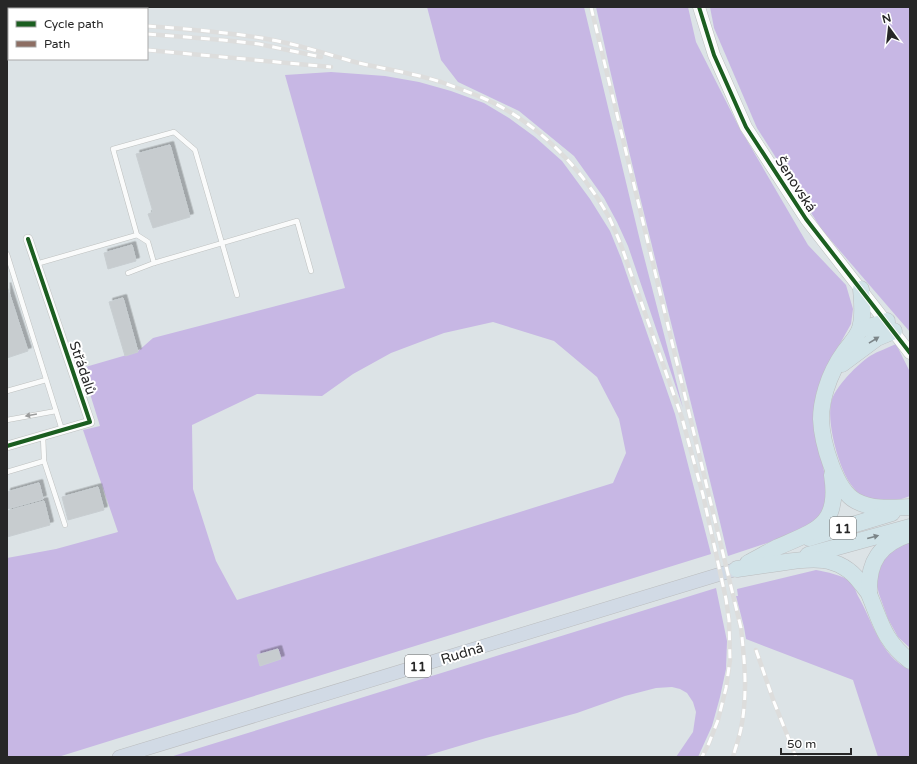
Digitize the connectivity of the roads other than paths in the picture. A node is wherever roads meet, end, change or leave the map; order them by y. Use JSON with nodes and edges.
{"nodes":[{"id":1,"x":699,"y":7,"type":"edge"},
{"id":2,"x":137,"y":235,"type":"junction"},
{"id":3,"x":28,"y":239,"type":"dead end"},
{"id":4,"x":222,"y":243,"type":"junction"},
{"id":5,"x":7,"y":254,"type":"edge"},
{"id":6,"x":154,"y":263,"type":"junction"},
{"id":7,"x":36,"y":264,"type":"junction"},
{"id":8,"x":311,"y":271,"type":"dead end"},
{"id":9,"x":128,"y":273,"type":"dead end"},
{"id":10,"x":861,"y":289,"type":"junction"},
{"id":11,"x":237,"y":295,"type":"dead end"},
{"id":12,"x":890,"y":326,"type":"junction"},
{"id":13,"x":860,"y":330,"type":"junction"},
{"id":14,"x":910,"y":353,"type":"edge"},
{"id":15,"x":833,"y":371,"type":"junction"},
{"id":16,"x":46,"y":380,"type":"junction"},
{"id":17,"x":7,"y":391,"type":"edge"},
{"id":18,"x":56,"y":411,"type":"junction"},
{"id":19,"x":7,"y":420,"type":"edge"},
{"id":20,"x":62,"y":430,"type":"junction"},
{"id":21,"x":44,"y":436,"type":"junction"},
{"id":22,"x":7,"y":446,"type":"edge"},
{"id":23,"x":44,"y":461,"type":"junction"},
{"id":24,"x":830,"y":462,"type":"junction"},
{"id":25,"x":7,"y":472,"type":"edge"},
{"id":26,"x":910,"y":508,"type":"edge"},
{"id":27,"x":65,"y":525,"type":"dead end"},
{"id":28,"x":910,"y":527,"type":"edge"},
{"id":29,"x":910,"y":534,"type":"edge"},
{"id":30,"x":779,"y":555,"type":"junction"},
{"id":31,"x":737,"y":569,"type":"joint"},
{"id":32,"x":868,"y":593,"type":"junction"},
{"id":33,"x":910,"y":661,"type":"edge"},
{"id":34,"x":119,"y":757,"type":"edge"}],
"edges":[{"from":1,"to":10,"type":"street","name":"Šenovská"},
{"from":2,"to":4,"type":"lane"},
{"from":2,"to":6,"type":"lane"},
{"from":2,"to":7,"type":"lane"},
{"from":3,"to":7,"type":"street","name":"Střádalů"},
{"from":4,"to":6,"type":"lane"},
{"from":4,"to":8,"type":"lane"},
{"from":4,"to":11,"type":"lane"},
{"from":5,"to":16,"type":"lane"},
{"from":6,"to":9,"type":"lane"},
{"from":7,"to":20,"type":"street","name":"Střádalů"},
{"from":10,"to":12,"type":"street","name":"Šenovská"},
{"from":10,"to":13,"type":"highway"},
{"from":12,"to":13,"type":"highway"},
{"from":12,"to":14,"type":"street","name":"Šenovská"},
{"from":15,"to":12,"type":"highway","one_way":true},
{"from":13,"to":15,"type":"highway"},
{"from":15,"to":24,"type":"highway"},
{"from":16,"to":17,"type":"lane"},
{"from":16,"to":18,"type":"lane"},
{"from":18,"to":19,"type":"lane","one_way":true},
{"from":18,"to":20,"type":"lane"},
{"from":20,"to":21,"type":"street","name":"Střádalů"},
{"from":21,"to":22,"type":"street","name":"Střádalů"},
{"from":21,"to":23,"type":"lane"},
{"from":23,"to":25,"type":"lane"},
{"from":23,"to":27,"type":"lane"},
{"from":24,"to":26,"type":"highway"},
{"from":24,"to":30,"type":"highway"},
{"from":26,"to":30,"type":"highway","number":"11"},
{"from":30,"to":28,"type":"highway","number":"11","one_way":true},
{"from":29,"to":32,"type":"highway"},
{"from":30,"to":31,"type":"highway","number":"11"},
{"from":30,"to":32,"type":"highway"},
{"from":31,"to":34,"type":"main road","name":"Rudná","number":"11"},
{"from":32,"to":33,"type":"highway"}]}
